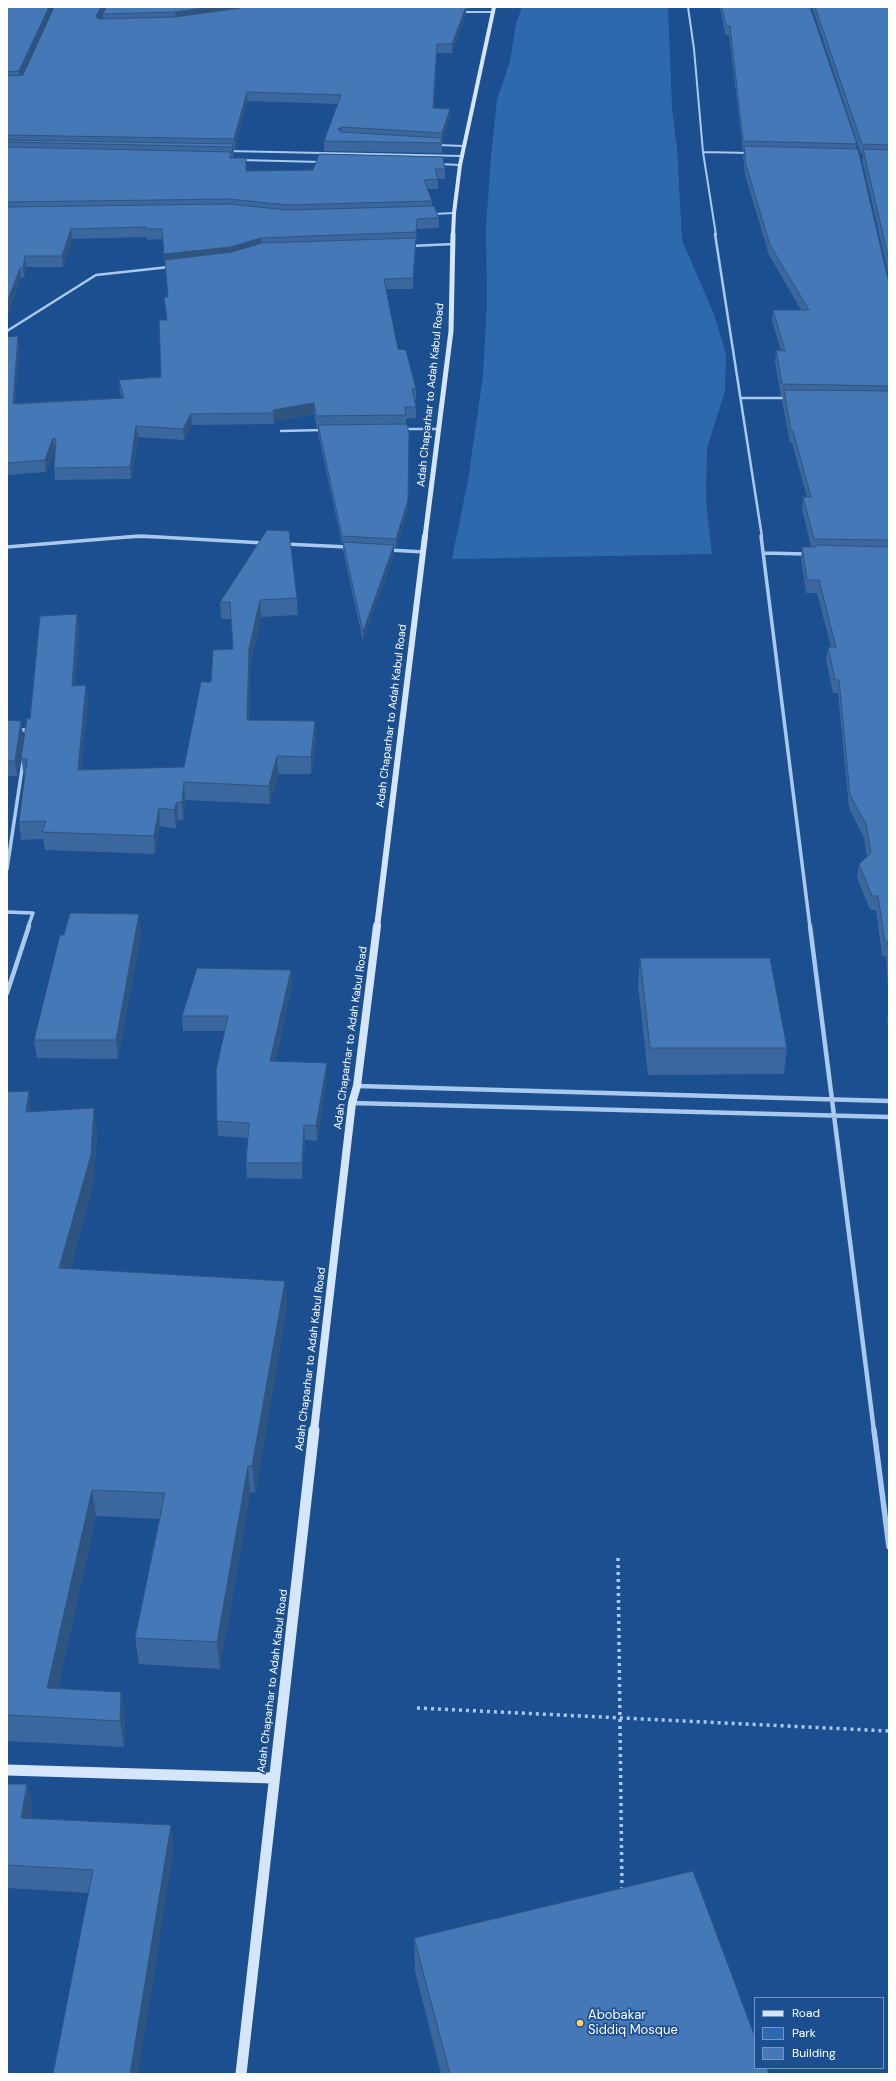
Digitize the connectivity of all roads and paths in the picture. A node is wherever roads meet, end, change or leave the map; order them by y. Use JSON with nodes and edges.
{"nodes":[{"id":1,"x":688,"y":7,"type":"edge"},
{"id":2,"x":494,"y":10,"type":"edge"},
{"id":3,"x":454,"y":11,"type":"edge"},
{"id":4,"x":433,"y":144,"type":"edge"},
{"id":5,"x":463,"y":146,"type":"junction"},
{"id":6,"x":222,"y":151,"type":"edge"},
{"id":7,"x":703,"y":152,"type":"junction"},
{"id":8,"x":750,"y":153,"type":"edge"},
{"id":9,"x":462,"y":156,"type":"junction"},
{"id":10,"x":237,"y":160,"type":"edge"},
{"id":11,"x":325,"y":162,"type":"edge"},
{"id":12,"x":436,"y":164,"type":"edge"},
{"id":13,"x":460,"y":165,"type":"junction"},
{"id":14,"x":454,"y":213,"type":"junction"},
{"id":15,"x":431,"y":214,"type":"edge"},
{"id":16,"x":454,"y":244,"type":"junction"},
{"id":17,"x":406,"y":246,"type":"edge"},
{"id":18,"x":172,"y":267,"type":"edge"},
{"id":19,"x":7,"y":331,"type":"edge"},
{"id":20,"x":742,"y":398,"type":"junction"},
{"id":21,"x":788,"y":398,"type":"edge"},
{"id":22,"x":400,"y":429,"type":"edge"},
{"id":23,"x":440,"y":429,"type":"junction"},
{"id":24,"x":329,"y":430,"type":"edge"},
{"id":25,"x":282,"y":431,"type":"dead end"},
{"id":26,"x":266,"y":543,"type":"edge"},
{"id":27,"x":282,"y":544,"type":"edge"},
{"id":28,"x":7,"y":547,"type":"edge"},
{"id":29,"x":353,"y":548,"type":"edge"},
{"id":30,"x":385,"y":549,"type":"edge"},
{"id":31,"x":424,"y":552,"type":"junction"},
{"id":32,"x":764,"y":553,"type":"junction"},
{"id":33,"x":811,"y":554,"type":"edge"},
{"id":34,"x":7,"y":729,"type":"edge"},
{"id":35,"x":26,"y":741,"type":"edge"},
{"id":36,"x":24,"y":756,"type":"edge"},
{"id":37,"x":7,"y":869,"type":"edge"},
{"id":38,"x":7,"y":912,"type":"edge"},
{"id":39,"x":7,"y":993,"type":"edge"},
{"id":40,"x":357,"y":1086,"type":"junction"},
{"id":41,"x":833,"y":1100,"type":"junction"},
{"id":42,"x":889,"y":1101,"type":"edge"},
{"id":43,"x":352,"y":1103,"type":"junction"},
{"id":44,"x":833,"y":1115,"type":"junction"},
{"id":45,"x":889,"y":1117,"type":"edge"},
{"id":46,"x":889,"y":1547,"type":"edge"},
{"id":47,"x":618,"y":1558,"type":"dead end"},
{"id":48,"x":416,"y":1708,"type":"dead end"},
{"id":49,"x":620,"y":1718,"type":"junction"},
{"id":50,"x":889,"y":1731,"type":"edge"},
{"id":51,"x":7,"y":1770,"type":"edge"},
{"id":52,"x":273,"y":1778,"type":"junction"},
{"id":53,"x":622,"y":1897,"type":"edge"},
{"id":54,"x":241,"y":2074,"type":"edge"}],
"edges":[{"from":1,"to":7,"type":"street"},
{"from":2,"to":3,"type":"street"},
{"from":2,"to":5,"type":"main road","name":"Adah Chaparhar to Adah Kabul Road"},
{"from":4,"to":5,"type":"street"},
{"from":5,"to":9,"type":"main road","name":"Adah Chaparhar to Adah Kabul Road"},
{"from":6,"to":9,"type":"street"},
{"from":7,"to":8,"type":"street"},
{"from":7,"to":20,"type":"street"},
{"from":9,"to":13,"type":"main road","name":"Adah Chaparhar to Adah Kabul Road"},
{"from":10,"to":11,"type":"street"},
{"from":12,"to":13,"type":"street"},
{"from":13,"to":14,"type":"main road","name":"Adah Chaparhar to Adah Kabul Road"},
{"from":14,"to":15,"type":"street"},
{"from":14,"to":16,"type":"main road","name":"Adah Chaparhar to Adah Kabul Road"},
{"from":16,"to":17,"type":"street"},
{"from":16,"to":23,"type":"main road","name":"Adah Chaparhar to Adah Kabul Road"},
{"from":18,"to":19,"type":"street"},
{"from":20,"to":21,"type":"street"},
{"from":20,"to":32,"type":"street"},
{"from":22,"to":23,"type":"street"},
{"from":23,"to":31,"type":"main road","name":"Adah Chaparhar to Adah Kabul Road"},
{"from":24,"to":25,"type":"street"},
{"from":26,"to":28,"type":"street"},
{"from":27,"to":29,"type":"street"},
{"from":30,"to":31,"type":"street"},
{"from":31,"to":40,"type":"main road","name":"Adah Chaparhar to Adah Kabul Road"},
{"from":32,"to":33,"type":"street"},
{"from":32,"to":41,"type":"street"},
{"from":34,"to":35,"type":"street"},
{"from":36,"to":37,"type":"street"},
{"from":38,"to":39,"type":"street"},
{"from":40,"to":41,"type":"street"},
{"from":40,"to":43,"type":"main road","name":"Adah Chaparhar to Adah Kabul Road"},
{"from":41,"to":42,"type":"street"},
{"from":41,"to":44,"type":"street"},
{"from":43,"to":44,"type":"street"},
{"from":43,"to":52,"type":"main road","name":"Adah Chaparhar to Adah Kabul Road"},
{"from":44,"to":45,"type":"street"},
{"from":44,"to":46,"type":"street"},
{"from":47,"to":49,"type":"path"},
{"from":48,"to":49,"type":"path"},
{"from":49,"to":50,"type":"path"},
{"from":49,"to":53,"type":"path"},
{"from":51,"to":52,"type":"main road"},
{"from":52,"to":54,"type":"main road","name":"Adah Chaparhar to Adah Kabul Road"}]}
